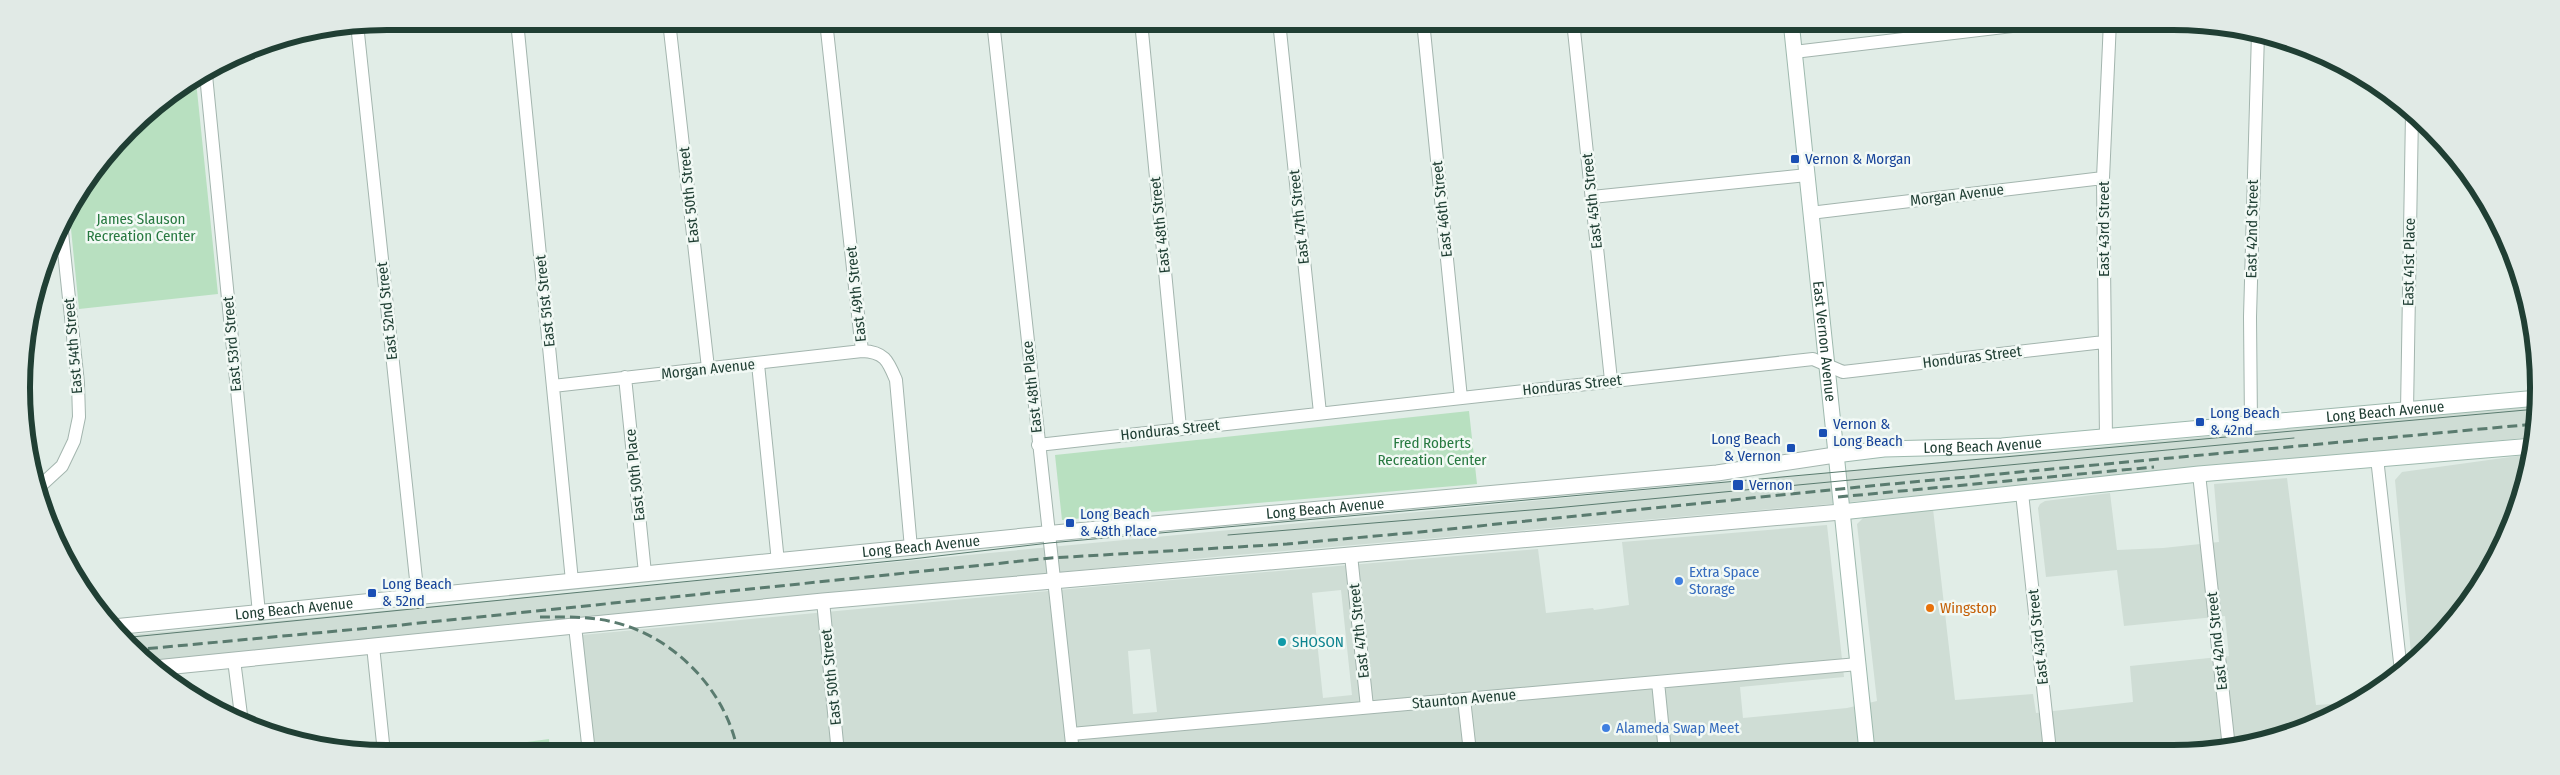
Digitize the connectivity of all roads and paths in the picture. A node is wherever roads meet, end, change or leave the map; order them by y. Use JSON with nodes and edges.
{"nodes":[{"id":1,"x":518,"y":30,"type":"edge"},
{"id":2,"x":670,"y":30,"type":"edge"},
{"id":3,"x":827,"y":30,"type":"edge"},
{"id":4,"x":994,"y":30,"type":"edge"},
{"id":5,"x":1141,"y":30,"type":"edge"},
{"id":6,"x":1280,"y":30,"type":"edge"},
{"id":7,"x":1424,"y":30,"type":"edge"},
{"id":8,"x":1574,"y":30,"type":"edge"},
{"id":9,"x":1792,"y":30,"type":"edge"},
{"id":10,"x":1979,"y":30,"type":"edge"},
{"id":11,"x":2110,"y":30,"type":"edge"},
{"id":12,"x":358,"y":32,"type":"edge"},
{"id":13,"x":2258,"y":40,"type":"edge"},
{"id":14,"x":1794,"y":52,"type":"junction"},
{"id":15,"x":206,"y":80,"type":"edge"},
{"id":16,"x":2412,"y":123,"type":"edge"},
{"id":17,"x":1807,"y":175,"type":"junction"},
{"id":18,"x":2103,"y":178,"type":"junction"},
{"id":19,"x":1592,"y":197,"type":"junction"},
{"id":20,"x":1810,"y":213,"type":"junction"},
{"id":21,"x":63,"y":239,"type":"edge"},
{"id":22,"x":2104,"y":342,"type":"junction"},
{"id":23,"x":862,"y":351,"type":"junction"},
{"id":24,"x":758,"y":364,"type":"junction"},
{"id":25,"x":1826,"y":364,"type":"junction"},
{"id":26,"x":708,"y":368,"type":"junction"},
{"id":27,"x":625,"y":377,"type":"junction"},
{"id":28,"x":1611,"y":380,"type":"junction"},
{"id":29,"x":553,"y":386,"type":"junction"},
{"id":30,"x":1461,"y":398,"type":"junction"},
{"id":31,"x":2530,"y":399,"type":"edge"},
{"id":32,"x":2407,"y":411,"type":"junction"},
{"id":33,"x":1320,"y":413,"type":"junction"},
{"id":34,"x":2252,"y":425,"type":"junction"},
{"id":35,"x":1180,"y":428,"type":"junction"},
{"id":36,"x":2106,"y":438,"type":"junction"},
{"id":37,"x":1038,"y":445,"type":"junction"},
{"id":38,"x":2525,"y":447,"type":"edge"},
{"id":39,"x":1835,"y":454,"type":"junction"},
{"id":40,"x":2377,"y":458,"type":"junction"},
{"id":41,"x":2199,"y":474,"type":"junction"},
{"id":42,"x":43,"y":483,"type":"edge"},
{"id":43,"x":2022,"y":493,"type":"junction"},
{"id":44,"x":1841,"y":512,"type":"junction"},
{"id":45,"x":1048,"y":534,"type":"junction"},
{"id":46,"x":911,"y":548,"type":"junction"},
{"id":47,"x":1351,"y":555,"type":"junction"},
{"id":48,"x":778,"y":562,"type":"junction"},
{"id":49,"x":645,"y":573,"type":"junction"},
{"id":50,"x":1054,"y":580,"type":"junction"},
{"id":51,"x":572,"y":581,"type":"junction"},
{"id":52,"x":418,"y":598,"type":"junction"},
{"id":53,"x":823,"y":600,"type":"junction"},
{"id":54,"x":259,"y":613,"type":"junction"},
{"id":55,"x":122,"y":626,"type":"edge"},
{"id":56,"x":575,"y":626,"type":"junction"},
{"id":57,"x":373,"y":646,"type":"junction"},
{"id":58,"x":234,"y":660,"type":"junction"},
{"id":59,"x":2400,"y":663,"type":"edge"},
{"id":60,"x":1858,"y":664,"type":"junction"},
{"id":61,"x":165,"y":667,"type":"edge"},
{"id":62,"x":1658,"y":682,"type":"junction"},
{"id":63,"x":1464,"y":699,"type":"junction"},
{"id":64,"x":1367,"y":708,"type":"junction"},
{"id":65,"x":241,"y":713,"type":"edge"},
{"id":66,"x":1071,"y":734,"type":"junction"},
{"id":67,"x":2228,"y":740,"type":"edge"},
{"id":68,"x":383,"y":745,"type":"edge"},
{"id":69,"x":588,"y":745,"type":"edge"},
{"id":70,"x":837,"y":745,"type":"edge"},
{"id":71,"x":1072,"y":745,"type":"edge"},
{"id":72,"x":1469,"y":745,"type":"edge"},
{"id":73,"x":1664,"y":745,"type":"edge"},
{"id":74,"x":1866,"y":745,"type":"edge"},
{"id":75,"x":2049,"y":745,"type":"edge"}],
"edges":[{"from":1,"to":29,"type":"street","name":"East 51st Street"},
{"from":2,"to":26,"type":"street","name":"East 50th Street"},
{"from":3,"to":23,"type":"street","name":"East 49th Street"},
{"from":4,"to":37,"type":"street","name":"East 48th Place"},
{"from":5,"to":35,"type":"street","name":"East 48th Street"},
{"from":6,"to":33,"type":"street","name":"East 47th Street"},
{"from":7,"to":30,"type":"street","name":"East 46th Street"},
{"from":8,"to":19,"type":"street","name":"East 45th Street"},
{"from":9,"to":14,"type":"street","name":"East Vernon Avenue"},
{"from":10,"to":14,"type":"street"},
{"from":11,"to":18,"type":"street","name":"East 43rd Street"},
{"from":12,"to":52,"type":"street","name":"East 52nd Street"},
{"from":13,"to":34,"type":"street","name":"East 42nd Street"},
{"from":14,"to":17,"type":"street","name":"East Vernon Avenue"},
{"from":15,"to":54,"type":"street","name":"East 53rd Street"},
{"from":16,"to":32,"type":"street","name":"East 41st Place"},
{"from":17,"to":19,"type":"street"},
{"from":17,"to":20,"type":"street","name":"East Vernon Avenue"},
{"from":18,"to":20,"type":"street","name":"Morgan Avenue"},
{"from":18,"to":22,"type":"street","name":"East 43rd Street"},
{"from":19,"to":28,"type":"street","name":"East 45th Street"},
{"from":20,"to":25,"type":"street","name":"East Vernon Avenue"},
{"from":21,"to":42,"type":"street","name":"East 54th Street"},
{"from":22,"to":25,"type":"street","name":"Honduras Street"},
{"from":22,"to":36,"type":"street","name":"East 43rd Street"},
{"from":23,"to":24,"type":"street","name":"Morgan Avenue"},
{"from":23,"to":46,"type":"street","name":"East 49th Street"},
{"from":24,"to":26,"type":"street","name":"Morgan Avenue"},
{"from":24,"to":48,"type":"street"},
{"from":25,"to":28,"type":"street","name":"Honduras Street"},
{"from":25,"to":39,"type":"street","name":"East Vernon Avenue"},
{"from":26,"to":27,"type":"street","name":"Morgan Avenue"},
{"from":27,"to":29,"type":"street","name":"Morgan Avenue"},
{"from":27,"to":49,"type":"street","name":"East 50th Place"},
{"from":28,"to":30,"type":"street","name":"Honduras Street"},
{"from":29,"to":51,"type":"street","name":"East 51st Street"},
{"from":30,"to":33,"type":"street","name":"Honduras Street"},
{"from":31,"to":32,"type":"street","name":"Long Beach Avenue"},
{"from":32,"to":34,"type":"street","name":"Long Beach Avenue"},
{"from":33,"to":35,"type":"street","name":"Honduras Street"},
{"from":34,"to":36,"type":"street","name":"Long Beach Avenue"},
{"from":35,"to":37,"type":"street","name":"Honduras Street"},
{"from":36,"to":39,"type":"street","name":"Long Beach Avenue"},
{"from":37,"to":45,"type":"street","name":"East 48th Place"},
{"from":38,"to":40,"type":"street"},
{"from":39,"to":44,"type":"street","name":"East Vernon Avenue"},
{"from":39,"to":45,"type":"street","name":"Long Beach Avenue"},
{"from":40,"to":41,"type":"street"},
{"from":40,"to":59,"type":"street"},
{"from":41,"to":43,"type":"street"},
{"from":41,"to":67,"type":"street","name":"East 42nd Street"},
{"from":43,"to":44,"type":"street"},
{"from":43,"to":75,"type":"street","name":"East 43rd Street"},
{"from":44,"to":47,"type":"street"},
{"from":44,"to":60,"type":"street","name":"East Vernon Avenue"},
{"from":45,"to":46,"type":"street","name":"Long Beach Avenue"},
{"from":45,"to":50,"type":"street","name":"East 48th Place"},
{"from":46,"to":48,"type":"street","name":"Long Beach Avenue"},
{"from":47,"to":50,"type":"street"},
{"from":47,"to":64,"type":"street","name":"East 47th Street"},
{"from":48,"to":49,"type":"street","name":"Long Beach Avenue"},
{"from":49,"to":51,"type":"street","name":"Long Beach Avenue"},
{"from":50,"to":53,"type":"street"},
{"from":50,"to":66,"type":"street","name":"East 48th Place"},
{"from":51,"to":52,"type":"street","name":"Long Beach Avenue"},
{"from":52,"to":54,"type":"street","name":"Long Beach Avenue"},
{"from":53,"to":56,"type":"street"},
{"from":53,"to":70,"type":"street","name":"East 50th Street"},
{"from":54,"to":55,"type":"street","name":"Long Beach Avenue"},
{"from":56,"to":57,"type":"street"},
{"from":56,"to":69,"type":"street"},
{"from":57,"to":58,"type":"street"},
{"from":57,"to":68,"type":"street"},
{"from":58,"to":61,"type":"street"},
{"from":58,"to":65,"type":"street"},
{"from":60,"to":62,"type":"street","name":"Staunton Avenue"},
{"from":60,"to":74,"type":"street","name":"East Vernon Avenue"},
{"from":62,"to":63,"type":"street","name":"Staunton Avenue"},
{"from":62,"to":73,"type":"street"},
{"from":63,"to":64,"type":"street","name":"Staunton Avenue"},
{"from":63,"to":72,"type":"street"},
{"from":64,"to":66,"type":"street","name":"Staunton Avenue"},
{"from":66,"to":71,"type":"street","name":"East 48th Place"}]}
